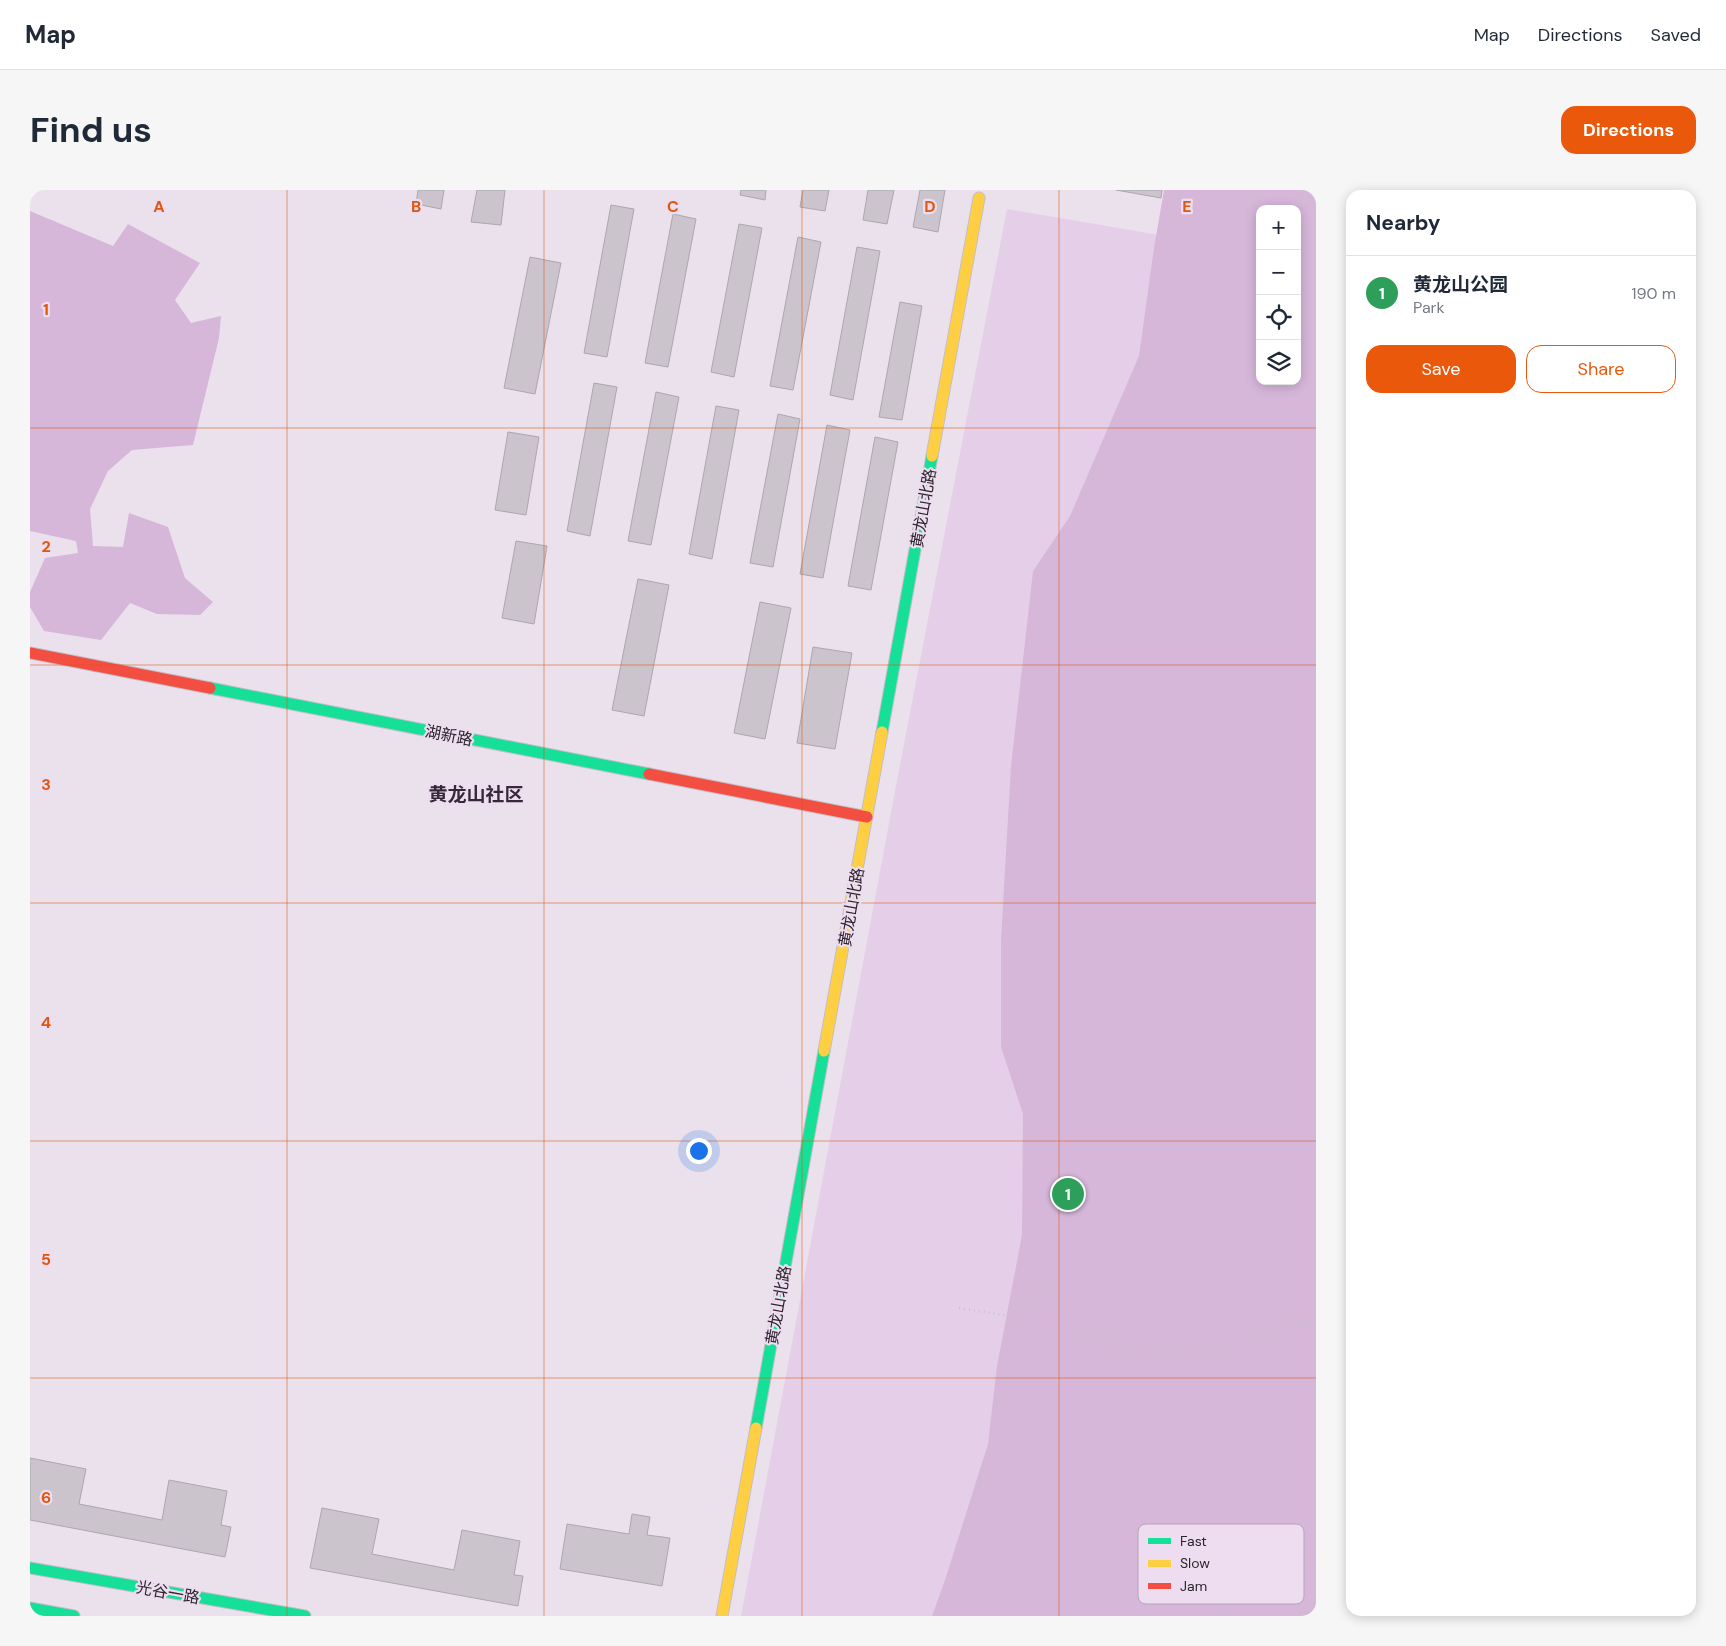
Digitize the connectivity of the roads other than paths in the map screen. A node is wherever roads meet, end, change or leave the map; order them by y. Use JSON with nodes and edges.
{"nodes":[{"id":1,"x":979,"y":198,"type":"dead end"},
{"id":2,"x":30,"y":653,"type":"edge"},
{"id":3,"x":867,"y":817,"type":"junction"},
{"id":4,"x":30,"y":1568,"type":"edge"},
{"id":5,"x":30,"y":1608,"type":"edge"},
{"id":6,"x":74,"y":1616,"type":"edge"},
{"id":7,"x":305,"y":1616,"type":"edge"},
{"id":8,"x":722,"y":1616,"type":"edge"}],
"edges":[{"from":1,"to":3,"type":"street","name":"黄龙山北路"},
{"from":2,"to":3,"type":"street","name":"湖新路"},
{"from":3,"to":8,"type":"street","name":"黄龙山北路"},
{"from":4,"to":7,"type":"street","name":"光谷一路"},
{"from":5,"to":6,"type":"street"}]}
